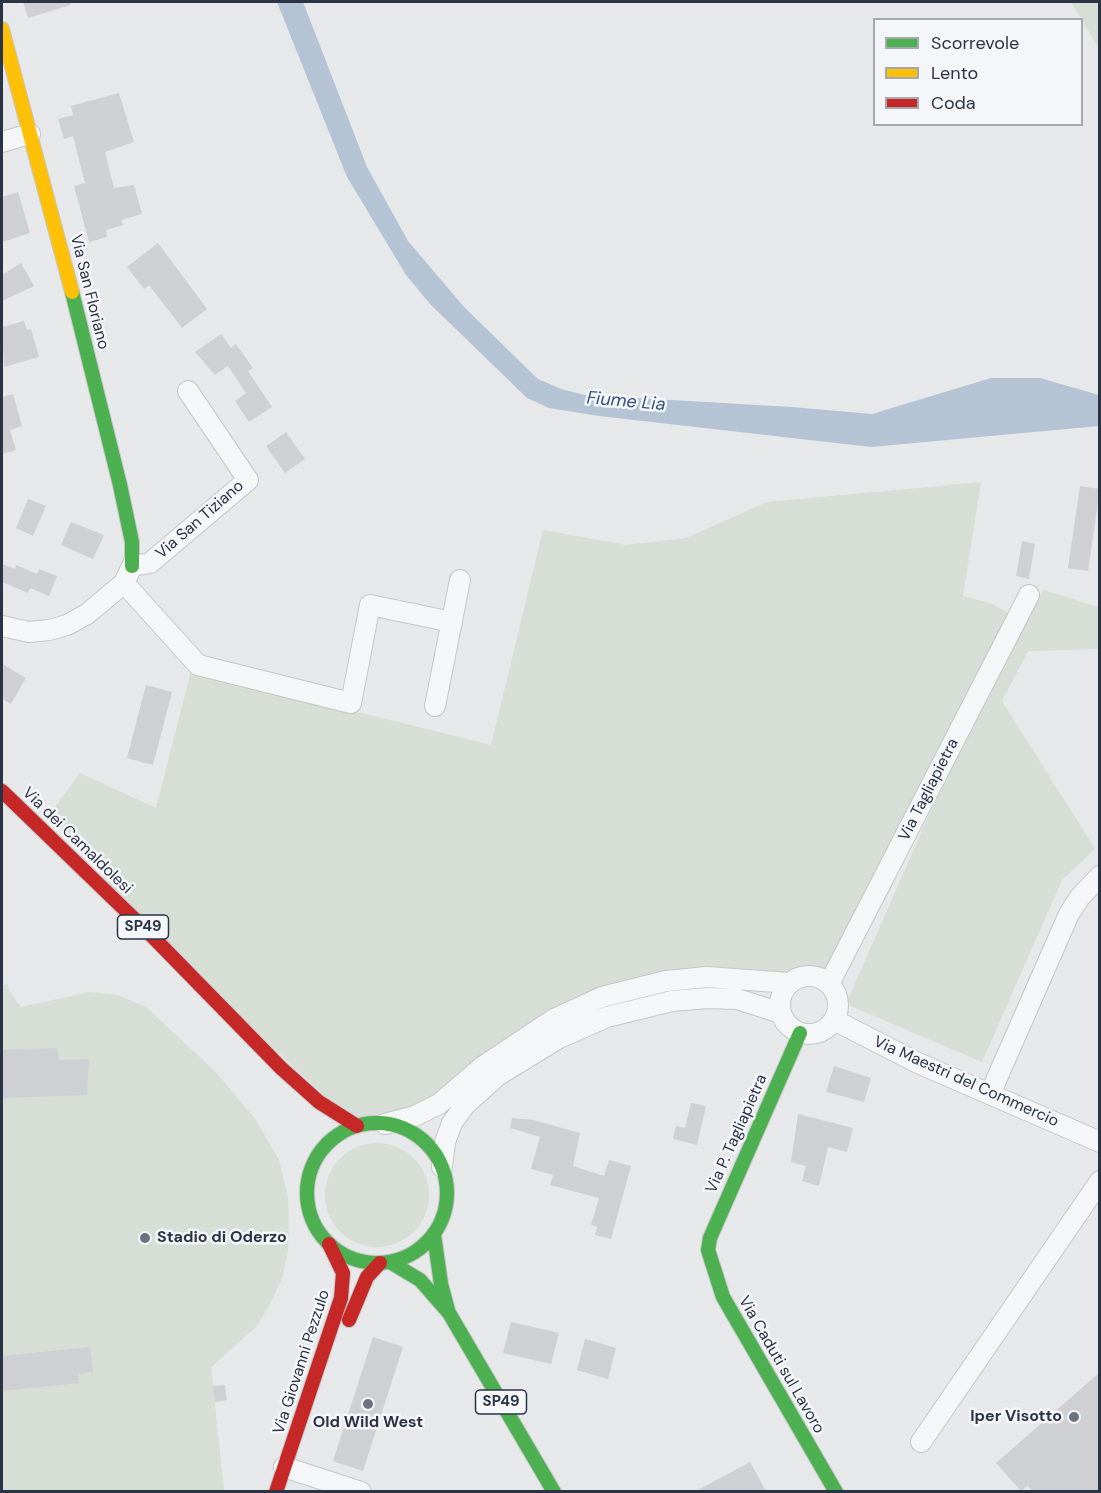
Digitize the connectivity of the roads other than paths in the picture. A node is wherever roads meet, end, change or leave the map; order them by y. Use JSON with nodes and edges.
{"nodes":[{"id":1,"x":2,"y":28,"type":"edge"},
{"id":2,"x":30,"y":134,"type":"junction"},
{"id":3,"x":2,"y":142,"type":"edge"},
{"id":4,"x":188,"y":391,"type":"dead end"},
{"id":5,"x":128,"y":574,"type":"junction"},
{"id":6,"x":460,"y":580,"type":"dead end"},
{"id":7,"x":1029,"y":596,"type":"dead end"},
{"id":8,"x":452,"y":622,"type":"junction"},
{"id":9,"x":2,"y":627,"type":"edge"},
{"id":10,"x":435,"y":706,"type":"dead end"},
{"id":11,"x":2,"y":791,"type":"edge"},
{"id":12,"x":1100,"y":876,"type":"edge"},
{"id":13,"x":790,"y":983,"type":"junction"},
{"id":14,"x":829,"y":984,"type":"junction"},
{"id":15,"x":781,"y":1013,"type":"junction"},
{"id":16,"x":834,"y":1020,"type":"junction"},
{"id":17,"x":800,"y":1033,"type":"junction"},
{"id":18,"x":281,"y":1068,"type":"junction"},
{"id":19,"x":990,"y":1094,"type":"junction"},
{"id":20,"x":308,"y":1113,"type":"dead end"},
{"id":21,"x":385,"y":1124,"type":"junction"},
{"id":22,"x":357,"y":1126,"type":"junction"},
{"id":23,"x":315,"y":1137,"type":"dead end"},
{"id":24,"x":1100,"y":1142,"type":"edge"},
{"id":25,"x":318,"y":1155,"type":"junction"},
{"id":26,"x":442,"y":1167,"type":"junction"},
{"id":27,"x":1100,"y":1181,"type":"edge"},
{"id":28,"x":434,"y":1235,"type":"junction"},
{"id":29,"x":329,"y":1244,"type":"junction"},
{"id":30,"x":708,"y":1250,"type":"joint"},
{"id":31,"x":385,"y":1263,"type":"junction"},
{"id":32,"x":449,"y":1312,"type":"junction"},
{"id":33,"x":346,"y":1330,"type":"dead end"},
{"id":34,"x":327,"y":1384,"type":"dead end"},
{"id":35,"x":921,"y":1442,"type":"dead end"},
{"id":36,"x":291,"y":1469,"type":"junction"},
{"id":37,"x":276,"y":1491,"type":"edge"},
{"id":38,"x":291,"y":1491,"type":"edge"},
{"id":39,"x":361,"y":1491,"type":"edge"},
{"id":40,"x":554,"y":1491,"type":"edge"},
{"id":41,"x":836,"y":1491,"type":"edge"}],
"edges":[{"from":1,"to":2,"type":"street","name":"Via San Floriano"},
{"from":2,"to":3,"type":"street"},
{"from":2,"to":5,"type":"street","name":"Via San Floriano"},
{"from":4,"to":5,"type":"street","name":"Via San Tiziano"},
{"from":5,"to":8,"type":"street"},
{"from":5,"to":9,"type":"street","name":"Via San Tiziano"},
{"from":6,"to":8,"type":"street"},
{"from":7,"to":14,"type":"street","name":"Via Tagliapietra"},
{"from":8,"to":10,"type":"street"},
{"from":11,"to":18,"type":"street","name":"Via dei Camaldolesi","number":"SP49"},
{"from":12,"to":19,"type":"street"},
{"from":13,"to":14,"type":"street"},
{"from":13,"to":15,"type":"street"},
{"from":13,"to":21,"type":"street"},
{"from":14,"to":16,"type":"street"},
{"from":15,"to":17,"type":"street"},
{"from":15,"to":26,"type":"street"},
{"from":16,"to":17,"type":"street"},
{"from":16,"to":19,"type":"street","name":"Via Maestri del Commercio"},
{"from":17,"to":30,"type":"street","name":"Via P. Tagliapietra"},
{"from":18,"to":20,"type":"street","name":"Via dei Camaldolesi","number":"SP49"},
{"from":18,"to":22,"type":"street","name":"Via dei Camaldolesi","number":"SP49"},
{"from":19,"to":24,"type":"street","name":"Via Maestri del Commercio"},
{"from":21,"to":22,"type":"street","number":"SP49"},
{"from":21,"to":26,"type":"street","number":"SP49"},
{"from":22,"to":25,"type":"street","number":"SP49"},
{"from":23,"to":25,"type":"street","number":"SP49"},
{"from":25,"to":29,"type":"street","number":"SP49"},
{"from":26,"to":28,"type":"street","number":"SP49"},
{"from":27,"to":35,"type":"street"},
{"from":28,"to":31,"type":"street","number":"SP49"},
{"from":28,"to":32,"type":"street","number":"SP49"},
{"from":29,"to":31,"type":"street","number":"SP49"},
{"from":29,"to":36,"type":"street","name":"Via Giovanni Pezzulo"},
{"from":30,"to":41,"type":"street","name":"Via Caduti sul Lavoro"},
{"from":31,"to":32,"type":"street","number":"SP49"},
{"from":31,"to":33,"type":"street","name":"Via Giovanni Pezzulo"},
{"from":32,"to":40,"type":"street","number":"SP49"},
{"from":34,"to":36,"type":"street","name":"Via Giovanni Pezzulo"},
{"from":36,"to":37,"type":"street","name":"Via Giovanni Pezzulo"},
{"from":36,"to":38,"type":"street","name":"Via Giovanni Pezzulo"},
{"from":36,"to":39,"type":"street"}]}
